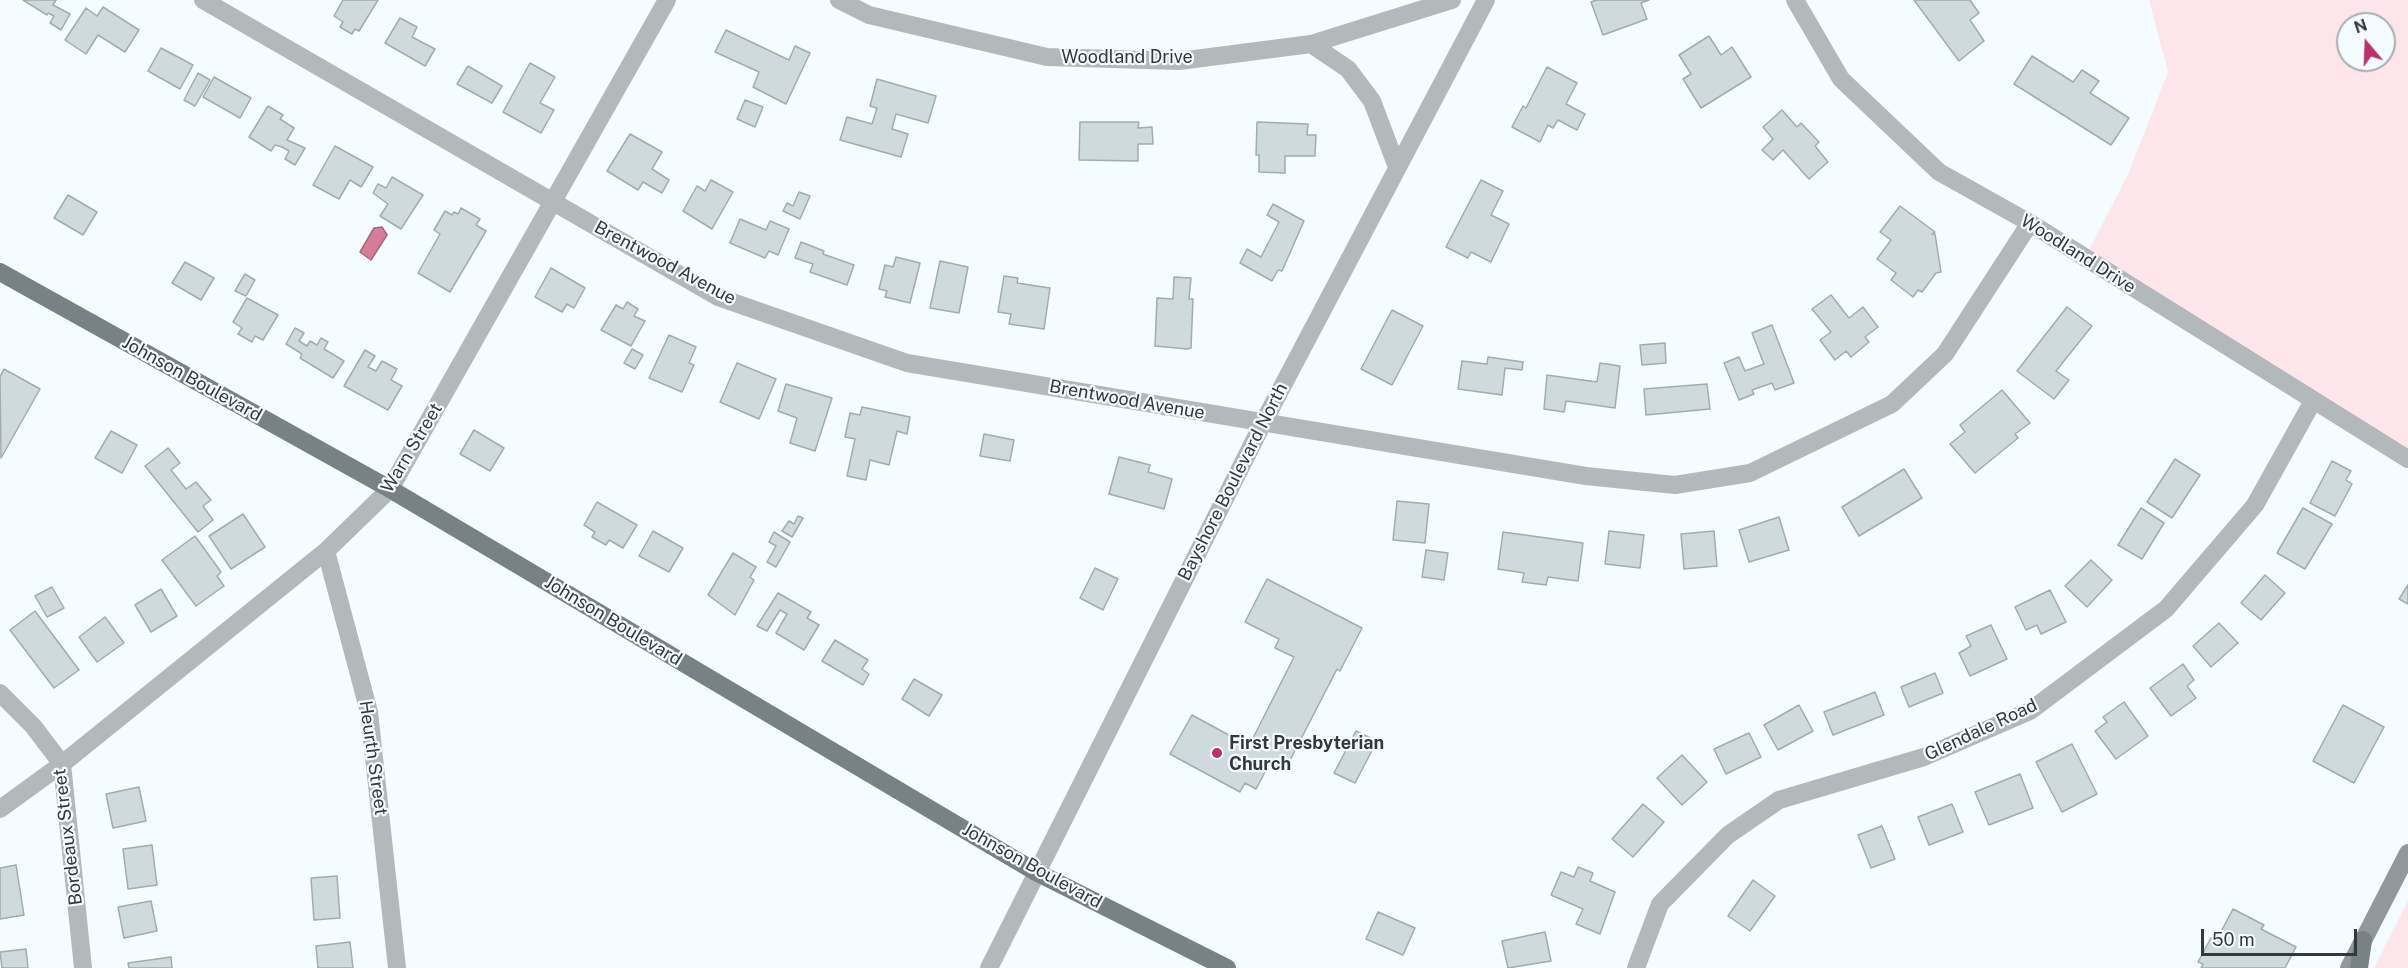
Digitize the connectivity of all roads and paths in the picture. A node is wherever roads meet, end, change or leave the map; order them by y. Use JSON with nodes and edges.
{"nodes":[{"id":1,"x":203,"y":0,"type":"edge"},
{"id":2,"x":667,"y":0,"type":"edge"},
{"id":3,"x":839,"y":0,"type":"edge"},
{"id":4,"x":1452,"y":0,"type":"edge"},
{"id":5,"x":1486,"y":0,"type":"edge"},
{"id":6,"x":1795,"y":0,"type":"edge"},
{"id":7,"x":1311,"y":44,"type":"junction"},
{"id":8,"x":1397,"y":167,"type":"junction"},
{"id":9,"x":554,"y":202,"type":"junction"},
{"id":10,"x":2030,"y":223,"type":"junction"},
{"id":11,"x":0,"y":272,"type":"edge"},
{"id":12,"x":2313,"y":400,"type":"junction"},
{"id":13,"x":1263,"y":423,"type":"junction"},
{"id":14,"x":2408,"y":459,"type":"edge"},
{"id":15,"x":390,"y":489,"type":"junction"},
{"id":16,"x":326,"y":551,"type":"junction"},
{"id":17,"x":0,"y":693,"type":"edge"},
{"id":18,"x":62,"y":764,"type":"junction"},
{"id":19,"x":0,"y":809,"type":"edge"},
{"id":20,"x":2408,"y":854,"type":"edge"},
{"id":21,"x":1036,"y":872,"type":"junction"},
{"id":22,"x":2363,"y":940,"type":"junction"},
{"id":23,"x":83,"y":968,"type":"edge"},
{"id":24,"x":398,"y":968,"type":"edge"},
{"id":25,"x":989,"y":968,"type":"edge"},
{"id":26,"x":1227,"y":968,"type":"edge"},
{"id":27,"x":1636,"y":968,"type":"edge"},
{"id":28,"x":2349,"y":968,"type":"edge"},
{"id":29,"x":2360,"y":968,"type":"edge"}],
"edges":[{"from":1,"to":9,"type":"street","name":"Brentwood Avenue"},
{"from":2,"to":9,"type":"street","name":"Warn Street"},
{"from":3,"to":7,"type":"street","name":"Woodland Drive"},
{"from":4,"to":7,"type":"street","name":"Woodland Drive"},
{"from":5,"to":8,"type":"street","name":"Bayshore Boulevard North"},
{"from":6,"to":10,"type":"street","name":"Woodland Drive"},
{"from":7,"to":8,"type":"street"},
{"from":8,"to":13,"type":"street","name":"Bayshore Boulevard North"},
{"from":9,"to":13,"type":"street","name":"Brentwood Avenue"},
{"from":9,"to":15,"type":"street","name":"Warn Street"},
{"from":10,"to":12,"type":"street","name":"Woodland Drive"},
{"from":10,"to":13,"type":"street","name":"Brentwood Avenue"},
{"from":11,"to":15,"type":"main road","name":"Johnson Boulevard"},
{"from":12,"to":14,"type":"street","name":"Woodland Drive"},
{"from":12,"to":27,"type":"street","name":"Glendale Road"},
{"from":13,"to":21,"type":"street","name":"Bayshore Boulevard North"},
{"from":15,"to":16,"type":"street","name":"Warn Street"},
{"from":15,"to":21,"type":"main road","name":"Johnson Boulevard"},
{"from":16,"to":18,"type":"street","name":"Warn Street"},
{"from":16,"to":24,"type":"street","name":"Heurth Street"},
{"from":17,"to":18,"type":"street","name":"Bordeaux Street"},
{"from":18,"to":19,"type":"street","name":"Warn Street"},
{"from":18,"to":23,"type":"street","name":"Bordeaux Street"},
{"from":20,"to":22,"type":"main road"},
{"from":21,"to":25,"type":"street","name":"Bayshore Boulevard North"},
{"from":21,"to":26,"type":"main road","name":"Johnson Boulevard"},
{"from":22,"to":28,"type":"main road"},
{"from":22,"to":29,"type":"main road"}]}
